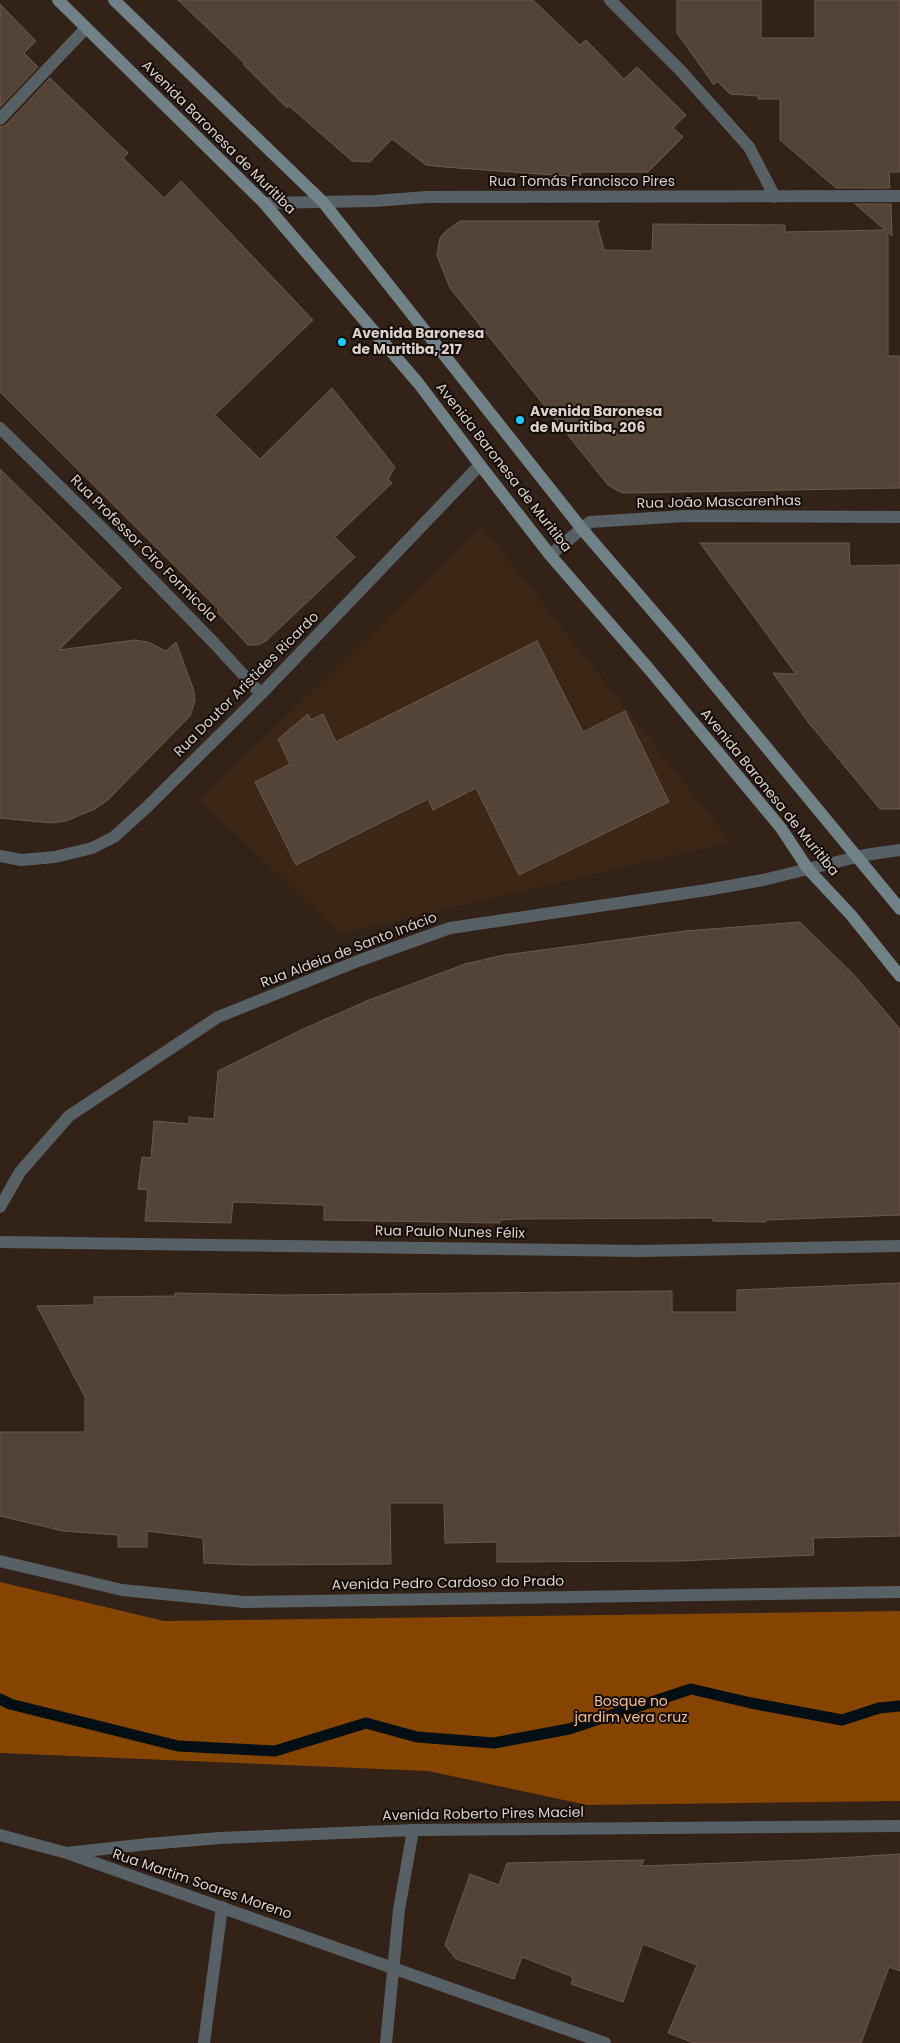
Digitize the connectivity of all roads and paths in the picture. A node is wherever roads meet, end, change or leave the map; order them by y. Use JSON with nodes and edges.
{"nodes":[{"id":1,"x":58,"y":0,"type":"edge"},
{"id":2,"x":114,"y":0,"type":"edge"},
{"id":3,"x":610,"y":0,"type":"edge"},
{"id":4,"x":86,"y":28,"type":"junction"},
{"id":5,"x":0,"y":119,"type":"edge"},
{"id":6,"x":900,"y":196,"type":"edge"},
{"id":7,"x":775,"y":197,"type":"junction"},
{"id":8,"x":323,"y":202,"type":"junction"},
{"id":9,"x":264,"y":203,"type":"junction"},
{"id":10,"x":0,"y":428,"type":"edge"},
{"id":11,"x":480,"y":465,"type":"junction"},
{"id":12,"x":900,"y":517,"type":"edge"},
{"id":13,"x":582,"y":529,"type":"junction"},
{"id":14,"x":550,"y":555,"type":"junction"},
{"id":15,"x":261,"y":694,"type":"junction"},
{"id":16,"x":900,"y":850,"type":"edge"},
{"id":17,"x":0,"y":856,"type":"edge"},
{"id":18,"x":859,"y":857,"type":"junction"},
{"id":19,"x":808,"y":870,"type":"junction"},
{"id":20,"x":900,"y":909,"type":"edge"},
{"id":21,"x":900,"y":976,"type":"edge"},
{"id":22,"x":0,"y":1207,"type":"edge"},
{"id":23,"x":0,"y":1242,"type":"edge"},
{"id":24,"x":900,"y":1246,"type":"edge"},
{"id":25,"x":0,"y":1561,"type":"edge"},
{"id":26,"x":900,"y":1592,"type":"edge"},
{"id":27,"x":900,"y":1826,"type":"edge"},
{"id":28,"x":414,"y":1830,"type":"junction"},
{"id":29,"x":0,"y":1835,"type":"edge"},
{"id":30,"x":67,"y":1853,"type":"junction"},
{"id":31,"x":222,"y":1907,"type":"junction"},
{"id":32,"x":392,"y":1969,"type":"junction"},
{"id":33,"x":204,"y":2043,"type":"edge"},
{"id":34,"x":386,"y":2043,"type":"edge"},
{"id":35,"x":605,"y":2043,"type":"edge"}],
"edges":[{"from":1,"to":4,"type":"main road","name":"Avenida Baronesa de Muritiba"},
{"from":2,"to":8,"type":"main road","name":"Avenida Baronesa de Muritiba"},
{"from":3,"to":7,"type":"street"},
{"from":4,"to":5,"type":"street"},
{"from":4,"to":9,"type":"main road","name":"Avenida Baronesa de Muritiba"},
{"from":6,"to":7,"type":"street","name":"Rua Tomás Francisco Pires"},
{"from":7,"to":8,"type":"street","name":"Rua Tomás Francisco Pires"},
{"from":8,"to":9,"type":"street","name":"Rua Tomás Francisco Pires"},
{"from":8,"to":13,"type":"main road","name":"Avenida Baronesa de Muritiba"},
{"from":9,"to":11,"type":"main road","name":"Avenida Baronesa de Muritiba"},
{"from":10,"to":15,"type":"street","name":"Rua Professor Ciro Formicola"},
{"from":11,"to":14,"type":"main road","name":"Avenida Baronesa de Muritiba"},
{"from":11,"to":15,"type":"street","name":"Rua Doutor Aristides Ricardo"},
{"from":12,"to":13,"type":"street","name":"Rua João Mascarenhas"},
{"from":13,"to":14,"type":"street","name":"Rua João Mascarenhas"},
{"from":13,"to":18,"type":"main road","name":"Avenida Baronesa de Muritiba"},
{"from":14,"to":19,"type":"main road","name":"Avenida Baronesa de Muritiba"},
{"from":15,"to":17,"type":"street","name":"Rua Doutor Aristides Ricardo"},
{"from":16,"to":18,"type":"street","name":"Rua Aldeia de Santo Inácio"},
{"from":18,"to":19,"type":"street","name":"Rua Aldeia de Santo Inácio"},
{"from":18,"to":20,"type":"main road","name":"Avenida Baronesa de Muritiba"},
{"from":19,"to":21,"type":"main road","name":"Avenida Baronesa de Muritiba"},
{"from":19,"to":22,"type":"street","name":"Rua Aldeia de Santo Inácio"},
{"from":23,"to":24,"type":"street","name":"Rua Paulo Nunes Félix"},
{"from":25,"to":26,"type":"street","name":"Avenida Pedro Cardoso do Prado"},
{"from":27,"to":28,"type":"street","name":"Avenida Roberto Pires Maciel"},
{"from":28,"to":30,"type":"street","name":"Avenida Roberto Pires Maciel"},
{"from":28,"to":32,"type":"street"},
{"from":29,"to":30,"type":"street","name":"Rua Martim Soares Moreno"},
{"from":30,"to":31,"type":"street","name":"Rua Martim Soares Moreno"},
{"from":31,"to":32,"type":"street","name":"Rua Martim Soares Moreno"},
{"from":31,"to":33,"type":"street"},
{"from":32,"to":34,"type":"street"},
{"from":32,"to":35,"type":"street","name":"Rua Martim Soares Moreno"}]}
